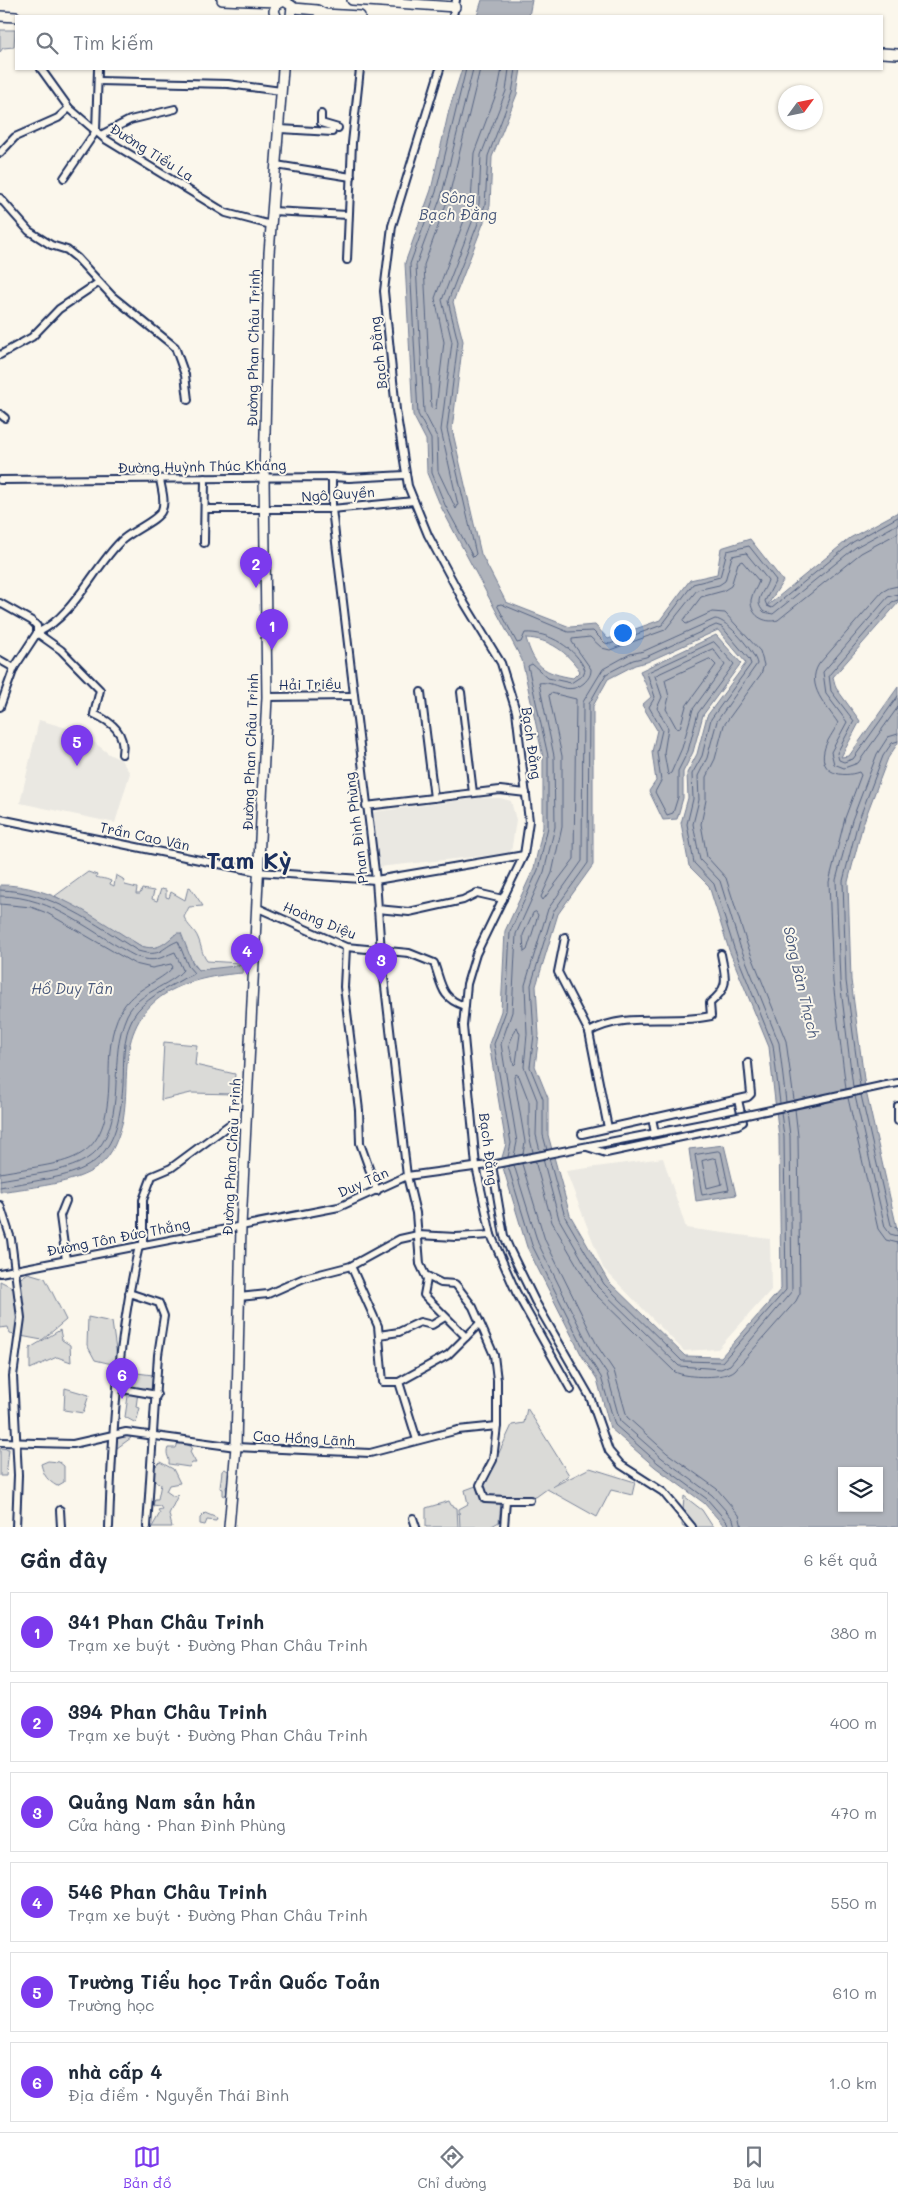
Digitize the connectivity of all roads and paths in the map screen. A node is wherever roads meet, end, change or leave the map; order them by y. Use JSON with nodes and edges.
{"nodes":[{"id":1,"x":222,"y":0,"type":"edge"},
{"id":2,"x":301,"y":0,"type":"edge"},
{"id":3,"x":352,"y":0,"type":"edge"},
{"id":4,"x":456,"y":3,"type":"edge"},
{"id":5,"x":289,"y":8,"type":"edge"},
{"id":6,"x":276,"y":15,"type":"edge"},
{"id":7,"x":321,"y":15,"type":"edge"},
{"id":8,"x":0,"y":16,"type":"edge"},
{"id":9,"x":15,"y":17,"type":"edge"},
{"id":10,"x":883,"y":53,"type":"edge"},
{"id":11,"x":898,"y":54,"type":"edge"},
{"id":12,"x":42,"y":70,"type":"edge"},
{"id":13,"x":98,"y":70,"type":"edge"},
{"id":14,"x":283,"y":70,"type":"edge"},
{"id":15,"x":360,"y":70,"type":"edge"},
{"id":16,"x":440,"y":70,"type":"edge"},
{"id":17,"x":98,"y":81,"type":"junction"},
{"id":18,"x":281,"y":91,"type":"junction"},
{"id":19,"x":69,"y":108,"type":"junction"},
{"id":20,"x":175,"y":109,"type":"dead end"},
{"id":21,"x":321,"y":114,"type":"dead end"},
{"id":22,"x":280,"y":129,"type":"junction"},
{"id":23,"x":98,"y":133,"type":"junction"},
{"id":24,"x":0,"y":152,"type":"edge"},
{"id":25,"x":276,"y":165,"type":"junction"},
{"id":26,"x":351,"y":177,"type":"junction"},
{"id":27,"x":64,"y":178,"type":"dead end"},
{"id":28,"x":0,"y":198,"type":"edge"},
{"id":29,"x":272,"y":210,"type":"junction"},
{"id":30,"x":348,"y":215,"type":"junction"},
{"id":31,"x":271,"y":226,"type":"junction"},
{"id":32,"x":347,"y":260,"type":"dead end"},
{"id":33,"x":98,"y":283,"type":"junction"},
{"id":34,"x":0,"y":355,"type":"edge"},
{"id":35,"x":188,"y":400,"type":"dead end"},
{"id":36,"x":405,"y":475,"type":"junction"},
{"id":37,"x":332,"y":477,"type":"junction"},
{"id":38,"x":205,"y":478,"type":"junction"},
{"id":39,"x":264,"y":478,"type":"junction"},
{"id":40,"x":160,"y":479,"type":"junction"},
{"id":41,"x":0,"y":480,"type":"edge"},
{"id":42,"x":414,"y":501,"type":"junction"},
{"id":43,"x":205,"y":509,"type":"junction"},
{"id":44,"x":332,"y":509,"type":"junction"},
{"id":45,"x":264,"y":510,"type":"junction"},
{"id":46,"x":204,"y":543,"type":"dead end"},
{"id":47,"x":0,"y":603,"type":"edge"},
{"id":48,"x":37,"y":632,"type":"junction"},
{"id":49,"x":0,"y":660,"type":"edge"},
{"id":50,"x":14,"y":668,"type":"junction"},
{"id":51,"x":421,"y":692,"type":"dead end"},
{"id":52,"x":460,"y":692,"type":"dead end"},
{"id":53,"x":353,"y":696,"type":"junction"},
{"id":54,"x":267,"y":697,"type":"junction"},
{"id":55,"x":0,"y":707,"type":"edge"},
{"id":56,"x":122,"y":754,"type":"dead end"},
{"id":57,"x":473,"y":793,"type":"junction"},
{"id":58,"x":526,"y":793,"type":"junction"},
{"id":59,"x":434,"y":798,"type":"junction"},
{"id":60,"x":366,"y":806,"type":"junction"},
{"id":61,"x":0,"y":819,"type":"edge"},
{"id":62,"x":524,"y":854,"type":"junction"},
{"id":63,"x":258,"y":872,"type":"junction"},
{"id":64,"x":376,"y":880,"type":"junction"},
{"id":65,"x":503,"y":899,"type":"junction"},
{"id":66,"x":258,"y":908,"type":"junction"},
{"id":67,"x":377,"y":909,"type":"junction"},
{"id":68,"x":565,"y":937,"type":"dead end"},
{"id":69,"x":346,"y":947,"type":"junction"},
{"id":70,"x":382,"y":952,"type":"junction"},
{"id":71,"x":721,"y":954,"type":"dead end"},
{"id":72,"x":465,"y":1006,"type":"junction"},
{"id":73,"x":589,"y":1032,"type":"junction"},
{"id":74,"x":748,"y":1063,"type":"dead end"},
{"id":75,"x":898,"y":1082,"type":"edge"},
{"id":76,"x":738,"y":1100,"type":"junction"},
{"id":77,"x":898,"y":1106,"type":"edge"},
{"id":78,"x":652,"y":1118,"type":"junction"},
{"id":79,"x":898,"y":1121,"type":"edge"},
{"id":80,"x":246,"y":1126,"type":"junction"},
{"id":81,"x":608,"y":1128,"type":"junction"},
{"id":82,"x":656,"y":1133,"type":"junction"},
{"id":83,"x":582,"y":1134,"type":"dead end"},
{"id":84,"x":587,"y":1147,"type":"junction"},
{"id":85,"x":494,"y":1165,"type":"junction"},
{"id":86,"x":476,"y":1166,"type":"junction"},
{"id":87,"x":408,"y":1176,"type":"junction"},
{"id":88,"x":376,"y":1190,"type":"junction"},
{"id":89,"x":66,"y":1201,"type":"dead end"},
{"id":90,"x":0,"y":1205,"type":"edge"},
{"id":91,"x":241,"y":1226,"type":"junction"},
{"id":92,"x":418,"y":1235,"type":"junction"},
{"id":93,"x":491,"y":1235,"type":"junction"},
{"id":94,"x":141,"y":1245,"type":"junction"},
{"id":95,"x":66,"y":1260,"type":"junction"},
{"id":96,"x":352,"y":1266,"type":"junction"},
{"id":97,"x":16,"y":1270,"type":"junction"},
{"id":98,"x":0,"y":1273,"type":"edge"},
{"id":99,"x":427,"y":1276,"type":"junction"},
{"id":100,"x":129,"y":1290,"type":"junction"},
{"id":101,"x":240,"y":1297,"type":"junction"},
{"id":102,"x":445,"y":1317,"type":"junction"},
{"id":103,"x":479,"y":1324,"type":"junction"},
{"id":104,"x":379,"y":1335,"type":"junction"},
{"id":105,"x":466,"y":1337,"type":"junction"},
{"id":106,"x":399,"y":1382,"type":"junction"},
{"id":107,"x":117,"y":1388,"type":"junction"},
{"id":108,"x":571,"y":1390,"type":"dead end"},
{"id":109,"x":157,"y":1395,"type":"junction"},
{"id":110,"x":497,"y":1426,"type":"junction"},
{"id":111,"x":112,"y":1435,"type":"junction"},
{"id":112,"x":153,"y":1435,"type":"junction"},
{"id":113,"x":417,"y":1440,"type":"junction"},
{"id":114,"x":0,"y":1442,"type":"edge"},
{"id":115,"x":17,"y":1443,"type":"junction"},
{"id":116,"x":236,"y":1447,"type":"junction"},
{"id":117,"x":506,"y":1500,"type":"junction"},
{"id":118,"x":530,"y":1500,"type":"dead end"},
{"id":119,"x":60,"y":1510,"type":"dead end"},
{"id":120,"x":413,"y":1518,"type":"dead end"},
{"id":121,"x":16,"y":1527,"type":"edge"},
{"id":122,"x":61,"y":1527,"type":"edge"},
{"id":123,"x":109,"y":1527,"type":"edge"},
{"id":124,"x":148,"y":1527,"type":"edge"},
{"id":125,"x":229,"y":1527,"type":"edge"},
{"id":126,"x":416,"y":1527,"type":"edge"},
{"id":127,"x":504,"y":1527,"type":"edge"},
{"id":128,"x":692,"y":1527,"type":"edge"}],
"edges":[{"from":1,"to":5,"type":"main road"},
{"from":2,"to":5,"type":"main road"},
{"from":3,"to":4,"type":"main road"},
{"from":5,"to":6,"type":"main road"},
{"from":5,"to":7,"type":"main road"},
{"from":8,"to":9,"type":"main road"},
{"from":10,"to":11,"type":"main road"},
{"from":12,"to":19,"type":"street","name":"Đường Tiểu La"},
{"from":13,"to":17,"type":"street"},
{"from":14,"to":18,"type":"main road","name":"Đường Phan Châu Trinh"},
{"from":15,"to":26,"type":"street"},
{"from":16,"to":36,"type":"street","name":"Bạch Đằng"},
{"from":17,"to":18,"type":"street"},
{"from":17,"to":23,"type":"street"},
{"from":18,"to":22,"type":"main road","name":"Đường Phan Châu Trinh"},
{"from":19,"to":23,"type":"street","name":"Đường Tiểu La"},
{"from":19,"to":24,"type":"street"},
{"from":20,"to":23,"type":"street"},
{"from":21,"to":22,"type":"street"},
{"from":22,"to":25,"type":"main road","name":"Đường Phan Châu Trinh"},
{"from":23,"to":27,"type":"street"},
{"from":23,"to":31,"type":"street","name":"Đường Tiểu La"},
{"from":25,"to":26,"type":"street"},
{"from":25,"to":29,"type":"main road","name":"Đường Phan Châu Trinh"},
{"from":26,"to":30,"type":"street"},
{"from":28,"to":33,"type":"street"},
{"from":29,"to":30,"type":"street"},
{"from":29,"to":31,"type":"main road","name":"Đường Phan Châu Trinh"},
{"from":30,"to":32,"type":"street"},
{"from":31,"to":39,"type":"main road","name":"Đường Phan Châu Trinh"},
{"from":33,"to":34,"type":"street"},
{"from":33,"to":35,"type":"street"},
{"from":36,"to":37,"type":"street","name":"Đường Huỳnh Thúc Kháng"},
{"from":36,"to":42,"type":"street","name":"Bạch Đằng"},
{"from":37,"to":39,"type":"street","name":"Đường Huỳnh Thúc Kháng"},
{"from":37,"to":44,"type":"street","name":"Phan Đình Phùng"},
{"from":38,"to":39,"type":"street","name":"Đường Huỳnh Thúc Kháng"},
{"from":38,"to":40,"type":"street","name":"Đường Huỳnh Thúc Kháng"},
{"from":38,"to":43,"type":"street"},
{"from":39,"to":45,"type":"main road","name":"Đường Phan Châu Trinh"},
{"from":40,"to":41,"type":"street","name":"Đường Huỳnh Thúc Kháng"},
{"from":40,"to":48,"type":"street"},
{"from":42,"to":44,"type":"street","name":"Ngô Quyền"},
{"from":42,"to":58,"type":"street","name":"Bạch Đằng"},
{"from":43,"to":45,"type":"street","name":"Ngô Quyền"},
{"from":43,"to":46,"type":"street"},
{"from":44,"to":45,"type":"street","name":"Ngô Quyền"},
{"from":44,"to":53,"type":"street","name":"Phan Đình Phùng"},
{"from":45,"to":54,"type":"main road","name":"Đường Phan Châu Trinh"},
{"from":47,"to":48,"type":"street"},
{"from":48,"to":50,"type":"street"},
{"from":48,"to":56,"type":"street"},
{"from":49,"to":50,"type":"street"},
{"from":50,"to":55,"type":"street"},
{"from":51,"to":59,"type":"street"},
{"from":52,"to":57,"type":"street"},
{"from":53,"to":54,"type":"street","name":"Hải Triều"},
{"from":53,"to":60,"type":"street","name":"Phan Đình Phùng"},
{"from":54,"to":63,"type":"main road","name":"Đường Phan Châu Trinh"},
{"from":57,"to":58,"type":"street"},
{"from":57,"to":59,"type":"street"},
{"from":58,"to":62,"type":"street","name":"Bạch Đằng"},
{"from":59,"to":60,"type":"street"},
{"from":60,"to":64,"type":"street","name":"Phan Đình Phùng"},
{"from":61,"to":63,"type":"street","name":"Trần Cao Vân"},
{"from":62,"to":64,"type":"street","name":"Trần Cao Vân"},
{"from":62,"to":65,"type":"street","name":"Bạch Đằng"},
{"from":63,"to":64,"type":"street","name":"Trần Cao Vân"},
{"from":63,"to":66,"type":"main road","name":"Đường Phan Châu Trinh"},
{"from":64,"to":67,"type":"street","name":"Phan Đình Phùng"},
{"from":65,"to":67,"type":"street"},
{"from":65,"to":72,"type":"street","name":"Bạch Đằng"},
{"from":66,"to":69,"type":"street","name":"Hoàng Diệu"},
{"from":66,"to":80,"type":"main road","name":"Đường Phan Châu Trinh"},
{"from":67,"to":70,"type":"street","name":"Phan Đình Phùng"},
{"from":68,"to":73,"type":"street"},
{"from":69,"to":70,"type":"street","name":"Hoàng Diệu"},
{"from":69,"to":88,"type":"street"},
{"from":70,"to":72,"type":"street","name":"Hoàng Diệu"},
{"from":70,"to":87,"type":"street","name":"Phan Đình Phùng"},
{"from":71,"to":73,"type":"street"},
{"from":72,"to":86,"type":"street","name":"Bạch Đằng"},
{"from":73,"to":81,"type":"street"},
{"from":74,"to":76,"type":"street"},
{"from":75,"to":82,"type":"street","name":"Duy Tân","bridge":true},
{"from":76,"to":78,"type":"street"},
{"from":76,"to":84,"type":"street"},
{"from":77,"to":79,"type":"street"},
{"from":78,"to":81,"type":"street"},
{"from":78,"to":82,"type":"street"},
{"from":80,"to":91,"type":"main road","name":"Đường Phan Châu Trinh"},
{"from":80,"to":94,"type":"street"},
{"from":81,"to":83,"type":"street"},
{"from":82,"to":84,"type":"street","name":"Duy Tân"},
{"from":84,"to":85,"type":"street","name":"Duy Tân"},
{"from":85,"to":86,"type":"street","name":"Duy Tân"},
{"from":85,"to":128,"type":"street"},
{"from":86,"to":87,"type":"street","name":"Duy Tân"},
{"from":86,"to":93,"type":"street","name":"Bạch Đằng"},
{"from":87,"to":88,"type":"street","name":"Duy Tân"},
{"from":87,"to":92,"type":"street","name":"Phan Đình Phùng"},
{"from":88,"to":91,"type":"street","name":"Duy Tân"},
{"from":89,"to":95,"type":"street"},
{"from":90,"to":97,"type":"street"},
{"from":91,"to":94,"type":"street","name":"Đường Tôn Đức Thắng"},
{"from":91,"to":101,"type":"main road","name":"Đường Phan Châu Trinh"},
{"from":92,"to":93,"type":"street"},
{"from":92,"to":96,"type":"street"},
{"from":92,"to":99,"type":"street","name":"Phan Đình Phùng"},
{"from":93,"to":108,"type":"street","name":"Bạch Đằng"},
{"from":94,"to":95,"type":"street","name":"Đường Tôn Đức Thắng"},
{"from":94,"to":100,"type":"street"},
{"from":95,"to":97,"type":"street","name":"Đường Tôn Đức Thắng"},
{"from":96,"to":101,"type":"street"},
{"from":96,"to":104,"type":"street"},
{"from":97,"to":98,"type":"street","name":"Đường Tôn Đức Thắng"},
{"from":97,"to":115,"type":"street"},
{"from":99,"to":102,"type":"street","name":"Phan Đình Phùng"},
{"from":99,"to":103,"type":"street"},
{"from":100,"to":107,"type":"street"},
{"from":100,"to":109,"type":"street"},
{"from":101,"to":116,"type":"main road","name":"Đường Phan Châu Trinh"},
{"from":102,"to":104,"type":"street"},
{"from":102,"to":105,"type":"street"},
{"from":103,"to":105,"type":"street"},
{"from":103,"to":110,"type":"street"},
{"from":104,"to":106,"type":"street"},
{"from":105,"to":106,"type":"street"},
{"from":106,"to":113,"type":"street"},
{"from":107,"to":109,"type":"street"},
{"from":107,"to":111,"type":"street"},
{"from":109,"to":112,"type":"street"},
{"from":110,"to":113,"type":"street","name":"Cao Hồng Lãnh"},
{"from":110,"to":117,"type":"street"},
{"from":111,"to":112,"type":"street","name":"Cao Hồng Lãnh"},
{"from":111,"to":115,"type":"street","name":"Cao Hồng Lãnh"},
{"from":111,"to":123,"type":"street"},
{"from":112,"to":116,"type":"street","name":"Cao Hồng Lãnh"},
{"from":112,"to":124,"type":"street"},
{"from":113,"to":116,"type":"street","name":"Cao Hồng Lãnh"},
{"from":114,"to":115,"type":"street","name":"Cao Hồng Lãnh"},
{"from":115,"to":121,"type":"street"},
{"from":116,"to":125,"type":"main road","name":"Đường Phan Châu Trinh"},
{"from":117,"to":118,"type":"street"},
{"from":117,"to":127,"type":"street"},
{"from":119,"to":122,"type":"street"},
{"from":120,"to":126,"type":"street"}]}
